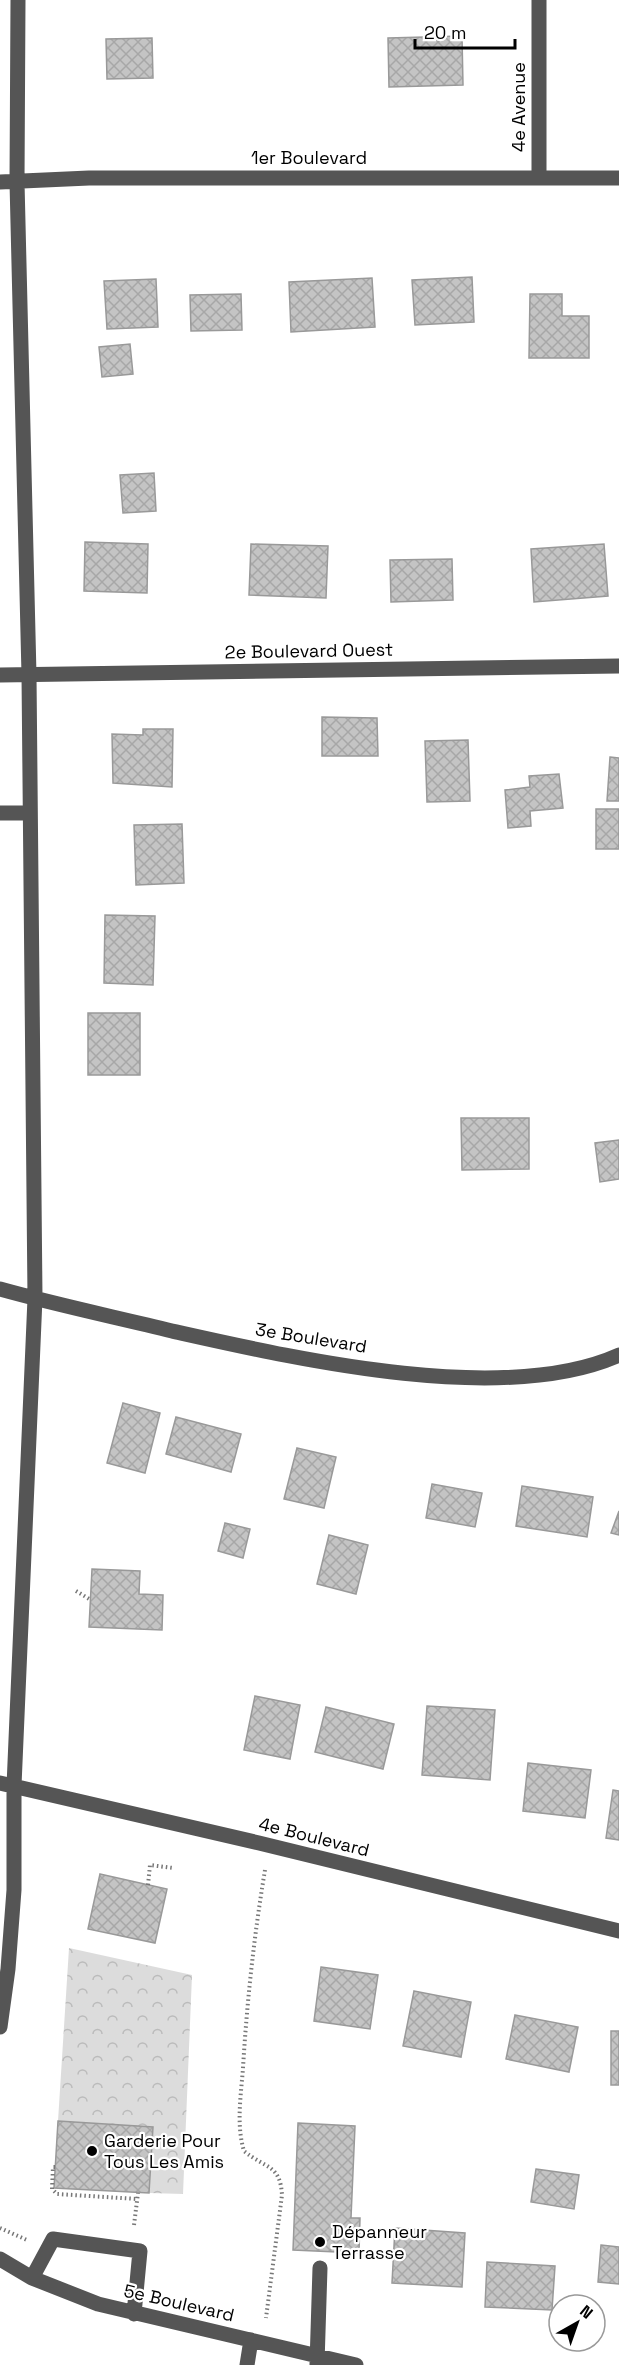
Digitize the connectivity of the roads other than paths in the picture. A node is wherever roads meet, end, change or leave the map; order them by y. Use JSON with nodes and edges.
{"nodes":[{"id":1,"x":18,"y":0,"type":"edge"},
{"id":2,"x":538,"y":0,"type":"edge"},
{"id":3,"x":539,"y":177,"type":"junction"},
{"id":4,"x":619,"y":178,"type":"edge"},
{"id":5,"x":0,"y":182,"type":"edge"},
{"id":6,"x":17,"y":182,"type":"junction"},
{"id":7,"x":619,"y":666,"type":"edge"},
{"id":8,"x":0,"y":675,"type":"edge"},
{"id":9,"x":28,"y":675,"type":"junction"},
{"id":10,"x":0,"y":813,"type":"edge"},
{"id":11,"x":30,"y":813,"type":"junction"},
{"id":12,"x":0,"y":1289,"type":"edge"},
{"id":13,"x":35,"y":1298,"type":"junction"},
{"id":14,"x":617,"y":1361,"type":"edge"},
{"id":15,"x":7,"y":1785,"type":"edge"},
{"id":16,"x":619,"y":1931,"type":"edge"},
{"id":17,"x":0,"y":2027,"type":"edge"},
{"id":18,"x":0,"y":2259,"type":"edge"},
{"id":19,"x":320,"y":2268,"type":"dead end"},
{"id":20,"x":32,"y":2278,"type":"junction"},
{"id":21,"x":134,"y":2314,"type":"junction"},
{"id":22,"x":258,"y":2342,"type":"junction"},
{"id":23,"x":317,"y":2360,"type":"edge"},
{"id":24,"x":247,"y":2365,"type":"edge"},
{"id":25,"x":356,"y":2365,"type":"edge"}],
"edges":[{"from":1,"to":6,"type":"street"},
{"from":2,"to":3,"type":"street","name":"4e Avenue"},
{"from":3,"to":4,"type":"street","name":"1er Boulevard"},
{"from":3,"to":6,"type":"street","name":"1er Boulevard"},
{"from":5,"to":6,"type":"street","name":"1er Boulevard"},
{"from":6,"to":9,"type":"street"},
{"from":7,"to":9,"type":"street","name":"2e Boulevard Ouest"},
{"from":8,"to":9,"type":"street","name":"2e Boulevard Ouest"},
{"from":9,"to":11,"type":"street"},
{"from":10,"to":11,"type":"street"},
{"from":11,"to":13,"type":"street"},
{"from":12,"to":13,"type":"street","name":"3e Boulevard"},
{"from":13,"to":14,"type":"street","name":"3e Boulevard"},
{"from":13,"to":15,"type":"street"},
{"from":15,"to":16,"type":"street","name":"4e Boulevard"},
{"from":15,"to":17,"type":"street"},
{"from":18,"to":20,"type":"street","name":"5e Boulevard"},
{"from":19,"to":23,"type":"street"},
{"from":20,"to":21,"type":"street","name":"5e Boulevard"},
{"from":20,"to":21,"type":"street"},
{"from":21,"to":22,"type":"street","name":"5e Boulevard"},
{"from":22,"to":23,"type":"street","name":"5e Boulevard"},
{"from":22,"to":24,"type":"street"},
{"from":23,"to":25,"type":"street","name":"5e Boulevard"}]}
